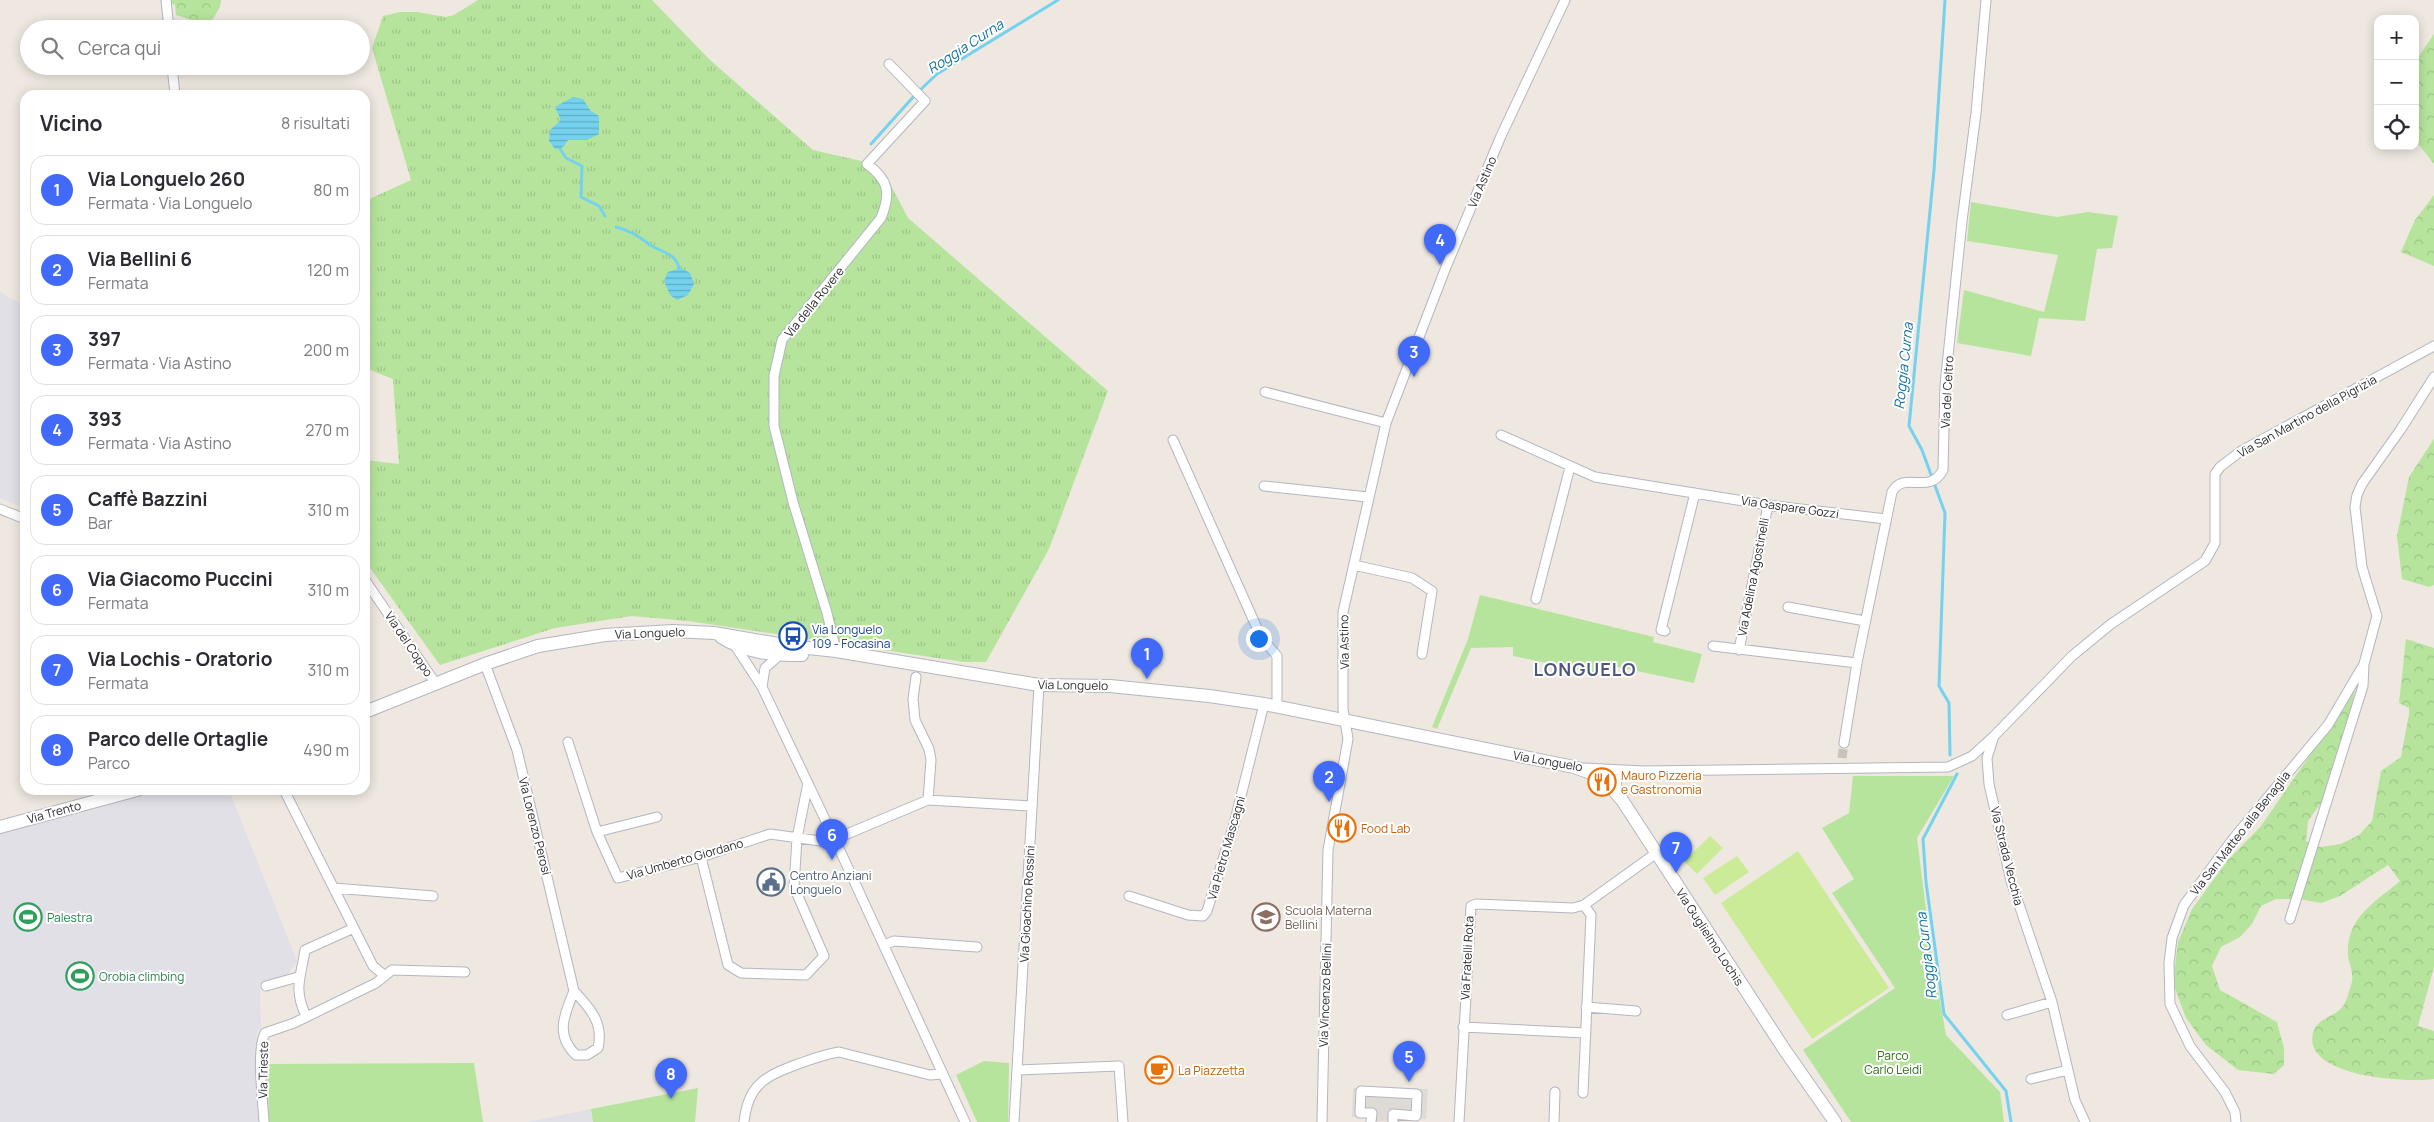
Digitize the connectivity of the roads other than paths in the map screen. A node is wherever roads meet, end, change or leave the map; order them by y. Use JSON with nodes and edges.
{"nodes":[{"id":1,"x":166,"y":0,"type":"edge"},
{"id":2,"x":1565,"y":0,"type":"edge"},
{"id":3,"x":1986,"y":0,"type":"edge"},
{"id":4,"x":168,"y":20,"type":"edge"},
{"id":5,"x":889,"y":64,"type":"dead end"},
{"id":6,"x":173,"y":75,"type":"edge"},
{"id":7,"x":174,"y":90,"type":"edge"},
{"id":8,"x":2434,"y":346,"type":"edge"},
{"id":9,"x":2434,"y":377,"type":"edge"},
{"id":10,"x":1266,"y":392,"type":"dead end"},
{"id":11,"x":1386,"y":423,"type":"junction"},
{"id":12,"x":1502,"y":435,"type":"dead end"},
{"id":13,"x":1173,"y":440,"type":"dead end"},
{"id":14,"x":1570,"y":467,"type":"junction"},
{"id":15,"x":1264,"y":486,"type":"dead end"},
{"id":16,"x":1695,"y":493,"type":"junction"},
{"id":17,"x":1368,"y":497,"type":"junction"},
{"id":18,"x":1768,"y":505,"type":"junction"},
{"id":19,"x":0,"y":509,"type":"edge"},
{"id":20,"x":20,"y":517,"type":"edge"},
{"id":21,"x":1886,"y":519,"type":"junction"},
{"id":22,"x":1354,"y":565,"type":"junction"},
{"id":23,"x":370,"y":587,"type":"edge"},
{"id":24,"x":1536,"y":600,"type":"dead end"},
{"id":25,"x":1788,"y":607,"type":"dead end"},
{"id":26,"x":1865,"y":621,"type":"junction"},
{"id":27,"x":1663,"y":630,"type":"dead end"},
{"id":28,"x":714,"y":633,"type":"junction"},
{"id":29,"x":1713,"y":646,"type":"dead end"},
{"id":30,"x":736,"y":647,"type":"junction"},
{"id":31,"x":812,"y":649,"type":"junction"},
{"id":32,"x":1739,"y":650,"type":"junction"},
{"id":33,"x":836,"y":651,"type":"junction"},
{"id":34,"x":779,"y":654,"type":"junction"},
{"id":35,"x":1422,"y":654,"type":"dead end"},
{"id":36,"x":870,"y":657,"type":"junction"},
{"id":37,"x":1857,"y":663,"type":"junction"},
{"id":38,"x":485,"y":664,"type":"junction"},
{"id":39,"x":2364,"y":664,"type":"junction"},
{"id":40,"x":916,"y":677,"type":"dead end"},
{"id":41,"x":436,"y":684,"type":"junction"},
{"id":42,"x":1039,"y":686,"type":"junction"},
{"id":43,"x":762,"y":687,"type":"junction"},
{"id":44,"x":1264,"y":704,"type":"junction"},
{"id":45,"x":1277,"y":707,"type":"junction"},
{"id":46,"x":370,"y":710,"type":"edge"},
{"id":47,"x":1344,"y":720,"type":"junction"},
{"id":48,"x":1994,"y":736,"type":"junction"},
{"id":49,"x":568,"y":742,"type":"dead end"},
{"id":50,"x":1844,"y":743,"type":"tunnel mouth"},
{"id":51,"x":1574,"y":767,"type":"junction"},
{"id":52,"x":1644,"y":771,"type":"junction"},
{"id":53,"x":808,"y":783,"type":"junction"},
{"id":54,"x":102,"y":795,"type":"edge"},
{"id":55,"x":287,"y":795,"type":"edge"},
{"id":56,"x":928,"y":800,"type":"junction"},
{"id":57,"x":1622,"y":800,"type":"junction"},
{"id":58,"x":1031,"y":806,"type":"junction"},
{"id":59,"x":657,"y":817,"type":"dead end"},
{"id":60,"x":0,"y":827,"type":"edge"},
{"id":61,"x":597,"y":832,"type":"junction"},
{"id":62,"x":797,"y":838,"type":"junction"},
{"id":63,"x":834,"y":839,"type":"junction"},
{"id":64,"x":1655,"y":854,"type":"junction"},
{"id":65,"x":701,"y":856,"type":"junction"},
{"id":66,"x":334,"y":888,"type":"junction"},
{"id":67,"x":433,"y":896,"type":"dead end"},
{"id":68,"x":1129,"y":896,"type":"dead end"},
{"id":69,"x":1584,"y":905,"type":"junction"},
{"id":70,"x":2290,"y":919,"type":"dead end"},
{"id":71,"x":354,"y":928,"type":"junction"},
{"id":72,"x":884,"y":945,"type":"junction"},
{"id":73,"x":977,"y":947,"type":"dead end"},
{"id":74,"x":464,"y":972,"type":"dead end"},
{"id":75,"x":384,"y":975,"type":"junction"},
{"id":76,"x":298,"y":976,"type":"junction"},
{"id":77,"x":266,"y":986,"type":"dead end"},
{"id":78,"x":574,"y":991,"type":"junction"},
{"id":79,"x":2052,"y":1002,"type":"junction"},
{"id":80,"x":1586,"y":1007,"type":"junction"},
{"id":81,"x":1636,"y":1010,"type":"dead end"},
{"id":82,"x":306,"y":1016,"type":"junction"},
{"id":83,"x":2007,"y":1016,"type":"dead end"},
{"id":84,"x":1464,"y":1027,"type":"junction"},
{"id":85,"x":1585,"y":1033,"type":"junction"},
{"id":86,"x":1018,"y":1070,"type":"junction"},
{"id":87,"x":2068,"y":1070,"type":"junction"},
{"id":88,"x":942,"y":1074,"type":"junction"},
{"id":89,"x":2031,"y":1079,"type":"dead end"},
{"id":90,"x":1555,"y":1092,"type":"dead end"},
{"id":91,"x":1583,"y":1093,"type":"dead end"},
{"id":92,"x":264,"y":1122,"type":"edge"},
{"id":93,"x":744,"y":1122,"type":"edge"},
{"id":94,"x":965,"y":1122,"type":"edge"},
{"id":95,"x":1014,"y":1122,"type":"edge"},
{"id":96,"x":1123,"y":1122,"type":"edge"},
{"id":97,"x":1322,"y":1122,"type":"edge"},
{"id":98,"x":1371,"y":1122,"type":"edge"},
{"id":99,"x":1392,"y":1122,"type":"edge"},
{"id":100,"x":1459,"y":1122,"type":"edge"},
{"id":101,"x":1554,"y":1122,"type":"edge"},
{"id":102,"x":1835,"y":1122,"type":"edge"},
{"id":103,"x":2086,"y":1122,"type":"edge"},
{"id":104,"x":2236,"y":1122,"type":"edge"}],
"edges":[{"from":1,"to":4,"type":"street"},
{"from":2,"to":11,"type":"street","name":"Via Astino"},
{"from":3,"to":21,"type":"street","name":"Via del Celtro"},
{"from":5,"to":33,"type":"street","name":"Via della Rovere"},
{"from":6,"to":7,"type":"street"},
{"from":8,"to":48,"type":"street","name":"Via San Martino della Pigrizia"},
{"from":9,"to":39,"type":"street","name":"Via San Matteo alla Benaglia"},
{"from":10,"to":11,"type":"street"},
{"from":11,"to":17,"type":"street","name":"Via Astino"},
{"from":12,"to":14,"type":"street","name":"Via Gaspare Gozzi"},
{"from":13,"to":45,"type":"street"},
{"from":14,"to":16,"type":"street","name":"Via Gaspare Gozzi"},
{"from":14,"to":24,"type":"street"},
{"from":15,"to":17,"type":"street"},
{"from":16,"to":18,"type":"street","name":"Via Gaspare Gozzi"},
{"from":16,"to":27,"type":"street"},
{"from":17,"to":22,"type":"street","name":"Via Astino"},
{"from":18,"to":21,"type":"street","name":"Via Gaspare Gozzi"},
{"from":18,"to":32,"type":"street","name":"Via Adelina Agostinelli"},
{"from":19,"to":20,"type":"street"},
{"from":21,"to":26,"type":"street","name":"Via del Celtro"},
{"from":22,"to":35,"type":"street"},
{"from":22,"to":47,"type":"street","name":"Via Astino"},
{"from":23,"to":41,"type":"street","name":"Via del Coppo"},
{"from":25,"to":26,"type":"street"},
{"from":26,"to":37,"type":"street","name":"Via del Celtro"},
{"from":28,"to":30,"type":"street"},
{"from":28,"to":31,"type":"street","name":"Via Longuelo"},
{"from":28,"to":38,"type":"street","name":"Via Longuelo"},
{"from":29,"to":32,"type":"street"},
{"from":30,"to":34,"type":"street","name":"Via Longuelo"},
{"from":30,"to":43,"type":"street"},
{"from":31,"to":33,"type":"street","name":"Via Longuelo"},
{"from":31,"to":34,"type":"street"},
{"from":32,"to":37,"type":"street"},
{"from":33,"to":36,"type":"street","name":"Via Longuelo"},
{"from":34,"to":36,"type":"street","name":"Via Longuelo"},
{"from":34,"to":43,"type":"street"},
{"from":36,"to":42,"type":"street","name":"Via Longuelo"},
{"from":37,"to":50,"type":"street","name":"Via del Celtro"},
{"from":38,"to":41,"type":"street","name":"Via Longuelo"},
{"from":38,"to":78,"type":"street","name":"Via Lorenzo Perosi"},
{"from":39,"to":70,"type":"street","name":"Via San Matteo alla Benaglia"},
{"from":39,"to":104,"type":"street","name":"Via San Matteo alla Benaglia"},
{"from":40,"to":56,"type":"street"},
{"from":41,"to":46,"type":"street"},
{"from":42,"to":44,"type":"street","name":"Via Longuelo"},
{"from":42,"to":58,"type":"street","name":"Via Gioachino Rossini"},
{"from":43,"to":53,"type":"street"},
{"from":44,"to":45,"type":"street","name":"Via Longuelo"},
{"from":44,"to":68,"type":"street","name":"Via Pietro Mascagni"},
{"from":45,"to":47,"type":"street","name":"Via Longuelo"},
{"from":47,"to":51,"type":"street","name":"Via Longuelo"},
{"from":47,"to":97,"type":"street","name":"Via Vincenzo Bellini"},
{"from":48,"to":52,"type":"street","name":"Via Longuelo"},
{"from":48,"to":79,"type":"street","name":"Via Strada Vecchia"},
{"from":49,"to":61,"type":"street","name":"Via Umberto Giordano"},
{"from":51,"to":52,"type":"street","name":"Via Longuelo"},
{"from":51,"to":57,"type":"street","name":"Via Guglielmo Lochis"},
{"from":52,"to":57,"type":"street"},
{"from":53,"to":62,"type":"street"},
{"from":53,"to":63,"type":"street"},
{"from":54,"to":60,"type":"street","name":"Via Trento"},
{"from":55,"to":66,"type":"street"},
{"from":56,"to":58,"type":"street"},
{"from":56,"to":63,"type":"street"},
{"from":57,"to":64,"type":"street","name":"Via Guglielmo Lochis"},
{"from":58,"to":86,"type":"street","name":"Via Gioachino Rossini"},
{"from":59,"to":61,"type":"street"},
{"from":61,"to":65,"type":"street","name":"Via Umberto Giordano"},
{"from":62,"to":63,"type":"street","name":"Via Umberto Giordano"},
{"from":62,"to":65,"type":"street","name":"Via Umberto Giordano"},
{"from":62,"to":65,"type":"street"},
{"from":63,"to":72,"type":"street"},
{"from":64,"to":69,"type":"street","name":"Via Fratelli Rota"},
{"from":64,"to":102,"type":"street","name":"Via Guglielmo Lochis"},
{"from":66,"to":67,"type":"street"},
{"from":66,"to":71,"type":"street"},
{"from":69,"to":80,"type":"street"},
{"from":69,"to":84,"type":"street","name":"Via Fratelli Rota"},
{"from":71,"to":75,"type":"street"},
{"from":71,"to":76,"type":"street"},
{"from":72,"to":73,"type":"street"},
{"from":72,"to":88,"type":"street"},
{"from":74,"to":75,"type":"street","name":"Via Trieste"},
{"from":75,"to":82,"type":"street","name":"Via Trieste"},
{"from":76,"to":77,"type":"street"},
{"from":76,"to":82,"type":"street"},
{"from":78,"to":78,"type":"street","name":"Via Lorenzo Perosi"},
{"from":79,"to":83,"type":"street"},
{"from":79,"to":87,"type":"street","name":"Via Strada Vecchia"},
{"from":80,"to":81,"type":"street"},
{"from":80,"to":85,"type":"street"},
{"from":82,"to":92,"type":"street","name":"Via Trieste"},
{"from":84,"to":85,"type":"street"},
{"from":84,"to":100,"type":"street","name":"Via Fratelli Rota"},
{"from":85,"to":91,"type":"street"},
{"from":86,"to":95,"type":"street","name":"Via Gioachino Rossini"},
{"from":86,"to":96,"type":"street"},
{"from":87,"to":89,"type":"street"},
{"from":87,"to":103,"type":"street","name":"Via Strada Vecchia"},
{"from":88,"to":93,"type":"street"},
{"from":88,"to":94,"type":"street"},
{"from":90,"to":101,"type":"street"},
{"from":98,"to":99,"type":"street"}]}
